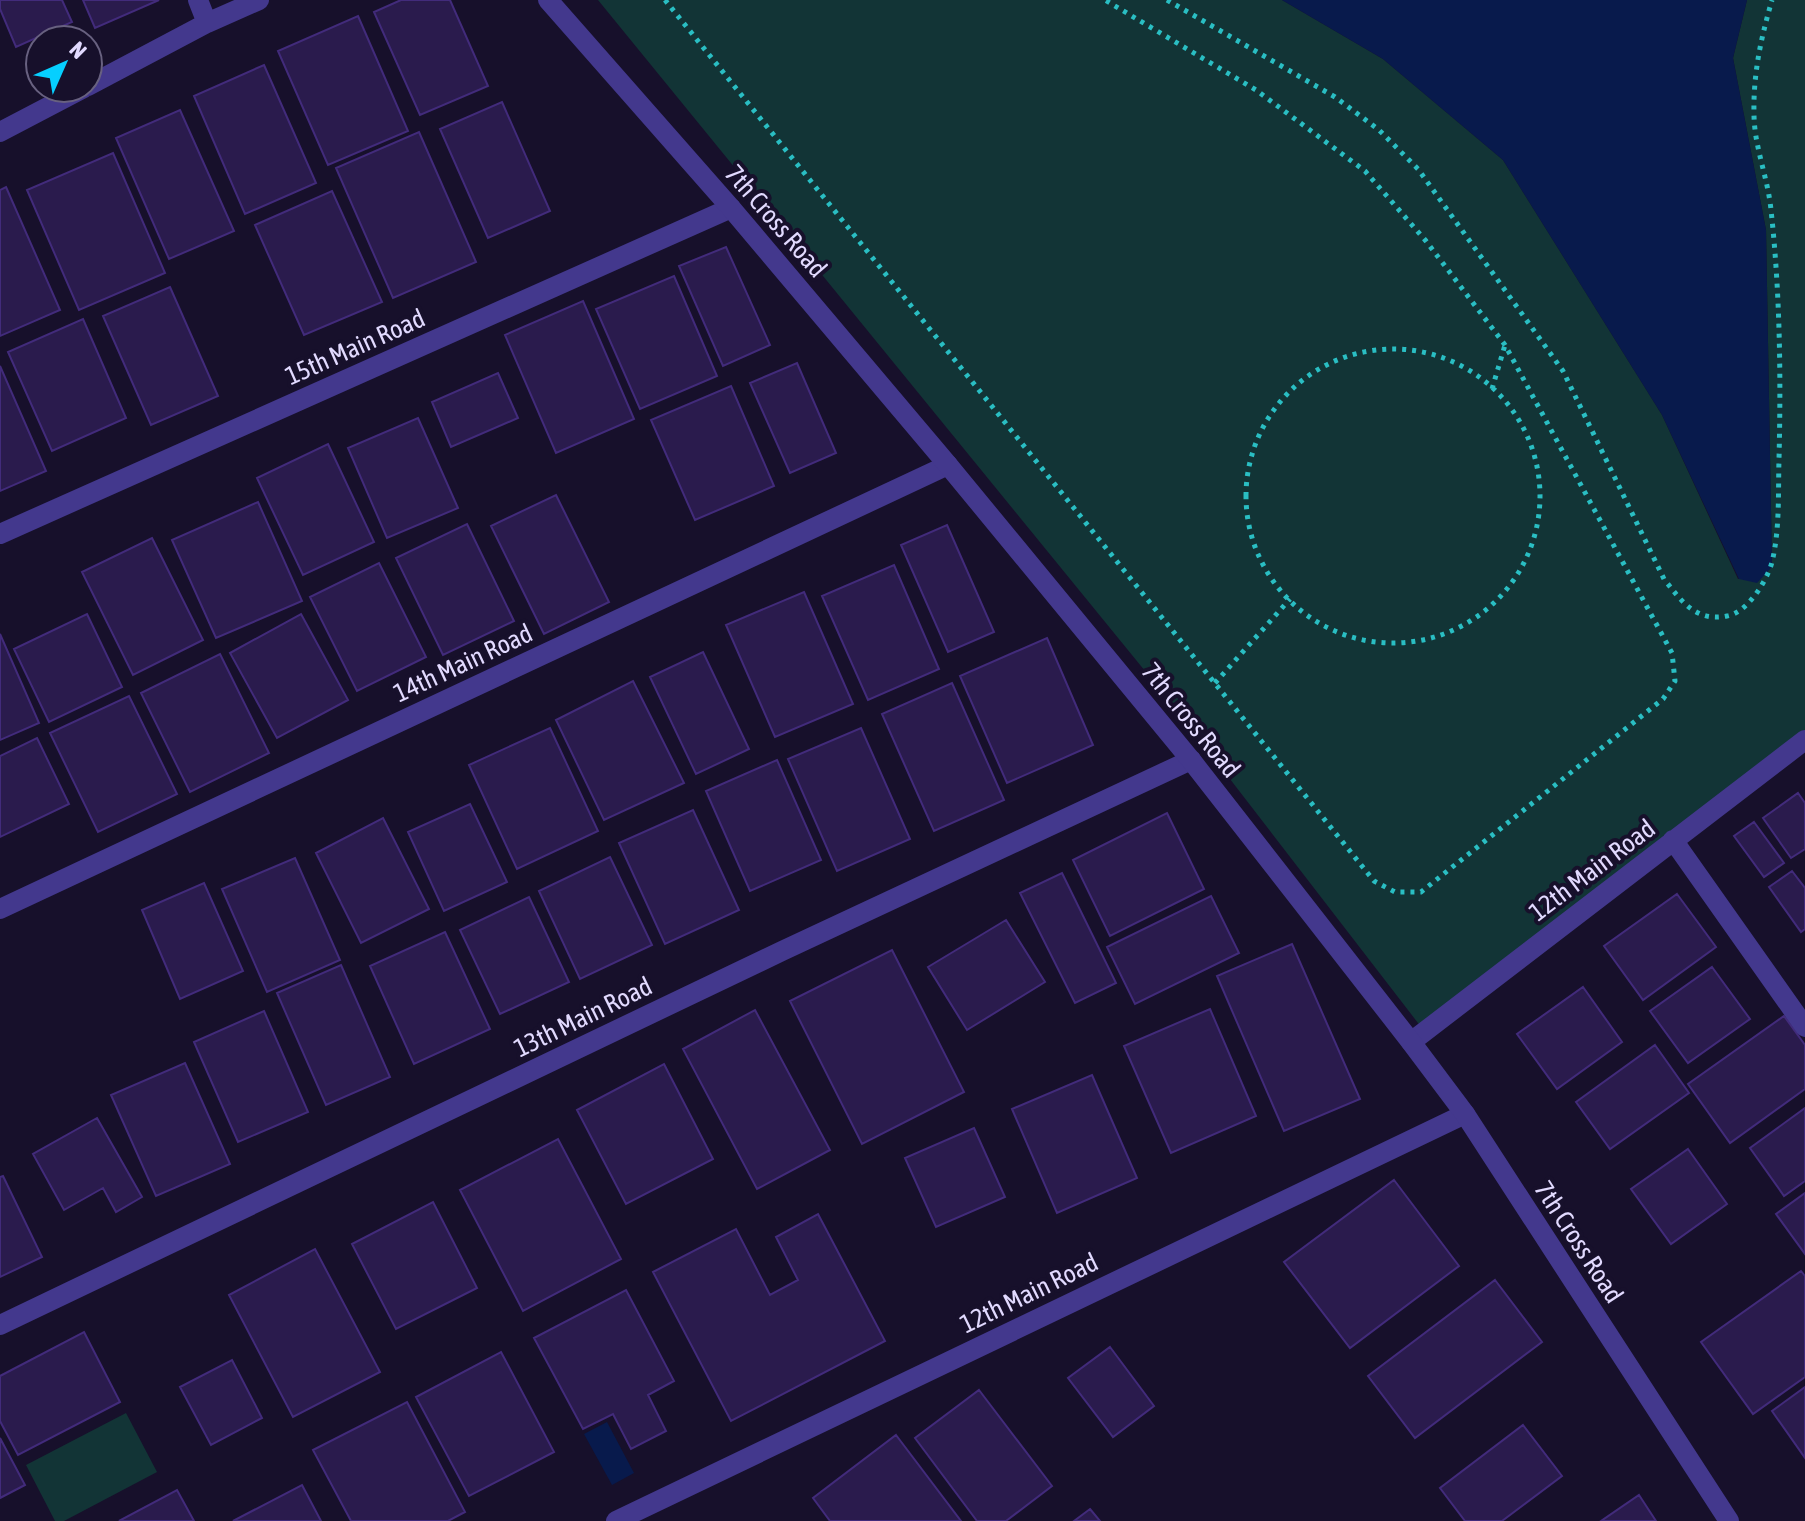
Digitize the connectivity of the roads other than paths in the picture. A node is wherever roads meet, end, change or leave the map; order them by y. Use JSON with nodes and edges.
{"nodes":[{"id":1,"x":198,"y":0,"type":"edge"},
{"id":2,"x":259,"y":0,"type":"edge"},
{"id":3,"x":548,"y":0,"type":"edge"},
{"id":4,"x":207,"y":23,"type":"junction"},
{"id":5,"x":104,"y":77,"type":"edge"},
{"id":6,"x":54,"y":104,"type":"edge"},
{"id":7,"x":0,"y":132,"type":"edge"},
{"id":8,"x":731,"y":208,"type":"junction"},
{"id":9,"x":948,"y":465,"type":"junction"},
{"id":10,"x":0,"y":534,"type":"edge"},
{"id":11,"x":1805,"y":740,"type":"edge"},
{"id":12,"x":1191,"y":760,"type":"junction"},
{"id":13,"x":1673,"y":840,"type":"junction"},
{"id":14,"x":0,"y":909,"type":"edge"},
{"id":15,"x":1805,"y":988,"type":"edge"},
{"id":16,"x":1788,"y":1001,"type":"junction"},
{"id":17,"x":1805,"y":1027,"type":"edge"},
{"id":18,"x":1411,"y":1042,"type":"junction"},
{"id":19,"x":1465,"y":1114,"type":"junction"},
{"id":20,"x":0,"y":1325,"type":"edge"},
{"id":21,"x":616,"y":1521,"type":"edge"},
{"id":22,"x":1729,"y":1521,"type":"edge"}],
"edges":[{"from":1,"to":4,"type":"street"},
{"from":2,"to":4,"type":"street"},
{"from":3,"to":8,"type":"street","name":"7th Cross Road"},
{"from":4,"to":5,"type":"street"},
{"from":6,"to":7,"type":"street"},
{"from":8,"to":9,"type":"street","name":"7th Cross Road"},
{"from":8,"to":10,"type":"street","name":"15th Main Road"},
{"from":9,"to":12,"type":"street","name":"7th Cross Road"},
{"from":9,"to":14,"type":"street","name":"14th Main Road"},
{"from":11,"to":13,"type":"street","name":"12th Main Road"},
{"from":12,"to":18,"type":"street","name":"7th Cross Road"},
{"from":12,"to":20,"type":"street","name":"13th Main Road"},
{"from":13,"to":16,"type":"street"},
{"from":13,"to":18,"type":"street","name":"12th Main Road"},
{"from":15,"to":16,"type":"street"},
{"from":16,"to":17,"type":"street"},
{"from":18,"to":19,"type":"street","name":"7th Cross Road"},
{"from":19,"to":21,"type":"street","name":"12th Main Road"},
{"from":19,"to":22,"type":"street","name":"7th Cross Road"}]}
